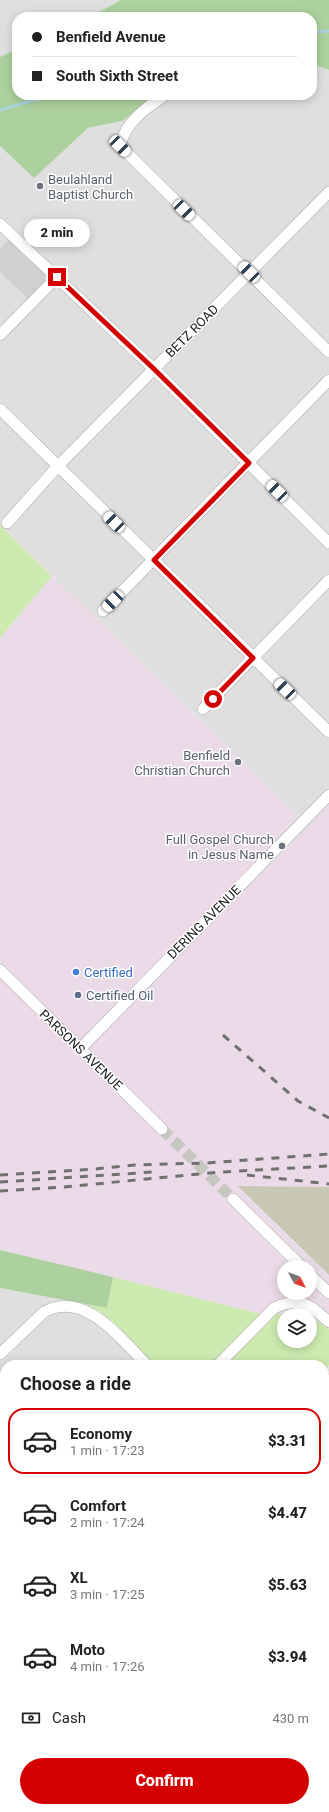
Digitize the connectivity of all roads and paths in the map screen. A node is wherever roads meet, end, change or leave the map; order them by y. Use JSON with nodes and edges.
{"nodes":[{"id":1,"x":158,"y":100,"type":"edge"},
{"id":2,"x":329,"y":192,"type":"edge"},
{"id":3,"x":0,"y":224,"type":"edge"},
{"id":4,"x":249,"y":272,"type":"junction"},
{"id":5,"x":57,"y":277,"type":"junction"},
{"id":6,"x":0,"y":335,"type":"edge"},
{"id":7,"x":329,"y":352,"type":"edge"},
{"id":8,"x":154,"y":369,"type":"junction"},
{"id":9,"x":329,"y":380,"type":"edge"},
{"id":10,"x":0,"y":409,"type":"edge"},
{"id":11,"x":249,"y":463,"type":"junction"},
{"id":12,"x":58,"y":466,"type":"junction"},
{"id":13,"x":7,"y":523,"type":"dead end"},
{"id":14,"x":329,"y":543,"type":"edge"},
{"id":15,"x":154,"y":560,"type":"junction"},
{"id":16,"x":329,"y":580,"type":"edge"},
{"id":17,"x":103,"y":611,"type":"dead end"},
{"id":18,"x":253,"y":658,"type":"junction"},
{"id":19,"x":203,"y":709,"type":"dead end"},
{"id":20,"x":329,"y":732,"type":"edge"},
{"id":21,"x":329,"y":795,"type":"edge"},
{"id":22,"x":0,"y":970,"type":"edge"},
{"id":23,"x":80,"y":1049,"type":"junction"},
{"id":24,"x":162,"y":1129,"type":"tunnel mouth"},
{"id":25,"x":233,"y":1199,"type":"tunnel mouth"},
{"id":26,"x":295,"y":1260,"type":"edge"},
{"id":27,"x":317,"y":1282,"type":"edge"},
{"id":28,"x":329,"y":1293,"type":"edge"},
{"id":29,"x":329,"y":1322,"type":"edge"},
{"id":30,"x":0,"y":1354,"type":"edge"},
{"id":31,"x":142,"y":1360,"type":"edge"},
{"id":32,"x":223,"y":1360,"type":"edge"}],
"edges":[{"from":1,"to":4,"type":"street"},
{"from":2,"to":4,"type":"street","name":"BETZ ROAD"},
{"from":3,"to":5,"type":"street"},
{"from":4,"to":7,"type":"street"},
{"from":4,"to":8,"type":"street","name":"BETZ ROAD"},
{"from":5,"to":6,"type":"street"},
{"from":5,"to":8,"type":"street"},
{"from":8,"to":11,"type":"street"},
{"from":8,"to":12,"type":"street","name":"BETZ ROAD"},
{"from":9,"to":11,"type":"street"},
{"from":10,"to":12,"type":"street"},
{"from":11,"to":14,"type":"street"},
{"from":11,"to":15,"type":"street"},
{"from":12,"to":13,"type":"street","name":"BETZ ROAD"},
{"from":12,"to":15,"type":"street"},
{"from":15,"to":17,"type":"street"},
{"from":15,"to":18,"type":"street"},
{"from":16,"to":18,"type":"street"},
{"from":18,"to":19,"type":"street"},
{"from":18,"to":20,"type":"street"},
{"from":21,"to":23,"type":"street","name":"DERING AVENUE"},
{"from":22,"to":23,"type":"street","name":"PARSONS AVENUE"},
{"from":23,"to":24,"type":"street","name":"PARSONS AVENUE"},
{"from":25,"to":26,"type":"street"},
{"from":27,"to":28,"type":"street"},
{"from":29,"to":32,"type":"street"},
{"from":30,"to":31,"type":"street"}]}
